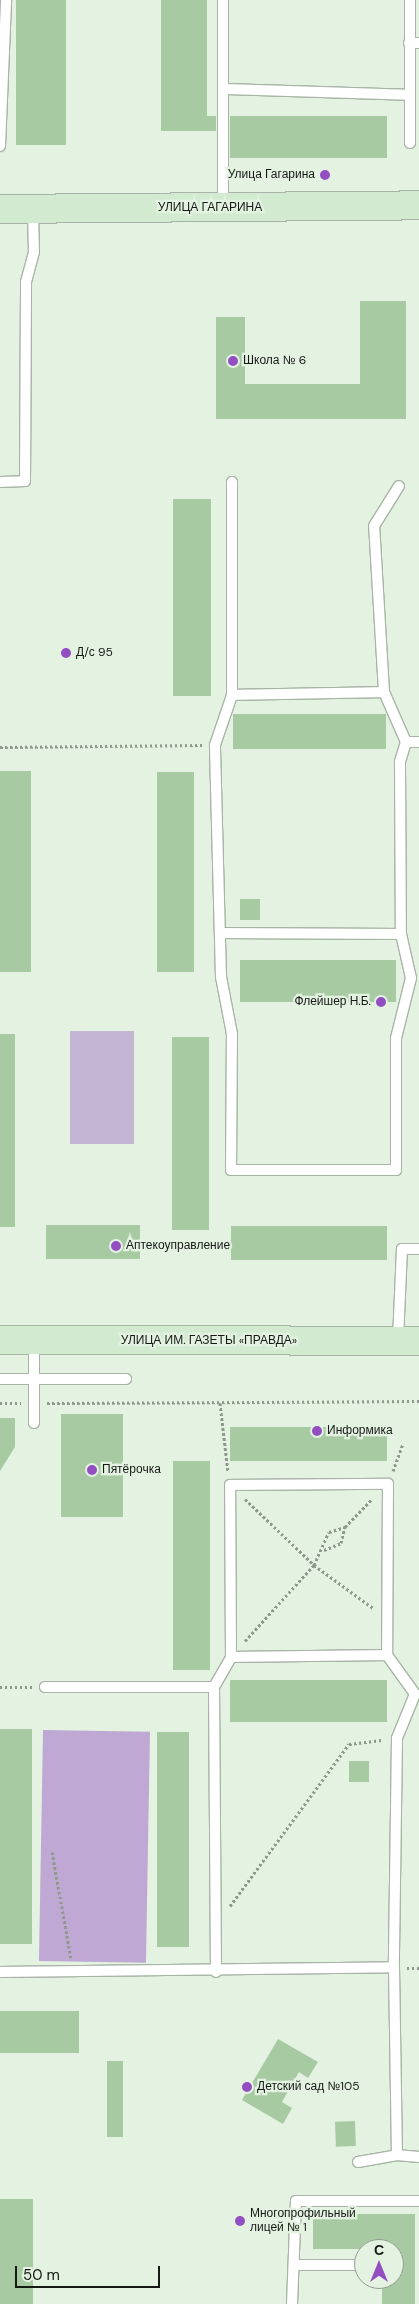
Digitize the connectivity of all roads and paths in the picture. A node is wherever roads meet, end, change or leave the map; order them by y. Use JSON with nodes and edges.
{"nodes":[{"id":1,"x":6,"y":0,"type":"edge"},
{"id":2,"x":223,"y":0,"type":"edge"},
{"id":3,"x":410,"y":0,"type":"edge"},
{"id":4,"x":414,"y":43,"type":"edge"},
{"id":5,"x":3,"y":83,"type":"edge"},
{"id":6,"x":223,"y":89,"type":"junction"},
{"id":7,"x":410,"y":95,"type":"junction"},
{"id":8,"x":410,"y":142,"type":"dead end"},
{"id":9,"x":0,"y":146,"type":"edge"},
{"id":10,"x":419,"y":205,"type":"edge"},
{"id":11,"x":223,"y":208,"type":"junction"},
{"id":12,"x":0,"y":209,"type":"edge"},
{"id":13,"x":34,"y":209,"type":"junction"},
{"id":14,"x":0,"y":482,"type":"edge"},
{"id":15,"x":232,"y":482,"type":"dead end"},
{"id":16,"x":399,"y":486,"type":"dead end"},
{"id":17,"x":384,"y":692,"type":"junction"},
{"id":18,"x":232,"y":695,"type":"junction"},
{"id":19,"x":406,"y":742,"type":"junction"},
{"id":20,"x":419,"y":742,"type":"edge"},
{"id":21,"x":215,"y":745,"type":"junction"},
{"id":22,"x":0,"y":747,"type":"edge"},
{"id":23,"x":221,"y":933,"type":"junction"},
{"id":24,"x":401,"y":934,"type":"junction"},
{"id":25,"x":415,"y":978,"type":"edge"},
{"id":26,"x":419,"y":1249,"type":"edge"},
{"id":27,"x":0,"y":1340,"type":"edge"},
{"id":28,"x":34,"y":1341,"type":"junction"},
{"id":29,"x":409,"y":1341,"type":"edge"},
{"id":30,"x":0,"y":1379,"type":"edge"},
{"id":31,"x":34,"y":1379,"type":"junction"},
{"id":32,"x":126,"y":1379,"type":"dead end"},
{"id":33,"x":419,"y":1401,"type":"edge"},
{"id":34,"x":0,"y":1403,"type":"edge"},
{"id":35,"x":34,"y":1403,"type":"junction"},
{"id":36,"x":220,"y":1403,"type":"junction"},
{"id":37,"x":34,"y":1423,"type":"dead end"},
{"id":38,"x":403,"y":1444,"type":"dead end"},
{"id":39,"x":230,"y":1484,"type":"junction"},
{"id":40,"x":388,"y":1484,"type":"junction"},
{"id":41,"x":345,"y":1527,"type":"junction"},
{"id":42,"x":323,"y":1550,"type":"junction"},
{"id":43,"x":314,"y":1565,"type":"junction"},
{"id":44,"x":386,"y":1618,"type":"junction"},
{"id":45,"x":387,"y":1655,"type":"junction"},
{"id":46,"x":231,"y":1657,"type":"junction"},
{"id":47,"x":0,"y":1687,"type":"edge"},
{"id":48,"x":45,"y":1687,"type":"joint"},
{"id":49,"x":214,"y":1687,"type":"junction"},
{"id":50,"x":417,"y":1694,"type":"edge"},
{"id":51,"x":397,"y":1738,"type":"junction"},
{"id":52,"x":52,"y":1852,"type":"dead end"},
{"id":53,"x":215,"y":1926,"type":"junction"},
{"id":54,"x":394,"y":1967,"type":"junction"},
{"id":55,"x":0,"y":1972,"type":"edge"},
{"id":56,"x":73,"y":1972,"type":"junction"},
{"id":57,"x":216,"y":1972,"type":"junction"},
{"id":58,"x":397,"y":2155,"type":"junction"},
{"id":59,"x":419,"y":2157,"type":"edge"},
{"id":60,"x":358,"y":2162,"type":"dead end"},
{"id":61,"x":419,"y":2201,"type":"edge"},
{"id":62,"x":295,"y":2265,"type":"junction"},
{"id":63,"x":354,"y":2265,"type":"edge"},
{"id":64,"x":292,"y":2304,"type":"edge"}],
"edges":[{"from":1,"to":5,"type":"lane"},
{"from":2,"to":6,"type":"lane"},
{"from":3,"to":4,"type":"lane"},
{"from":4,"to":7,"type":"lane"},
{"from":5,"to":9,"type":"lane"},
{"from":6,"to":7,"type":"lane"},
{"from":6,"to":11,"type":"lane"},
{"from":7,"to":8,"type":"lane"},
{"from":10,"to":11,"type":"main road","name":"УЛИЦА ГАГАРИНА"},
{"from":11,"to":13,"type":"main road","name":"УЛИЦА ГАГАРИНА"},
{"from":12,"to":13,"type":"main road","name":"УЛИЦА ГАГАРИНА"},
{"from":13,"to":14,"type":"lane"},
{"from":15,"to":18,"type":"lane"},
{"from":16,"to":17,"type":"lane"},
{"from":17,"to":18,"type":"lane"},
{"from":17,"to":19,"type":"lane"},
{"from":18,"to":21,"type":"lane"},
{"from":19,"to":20,"type":"lane"},
{"from":19,"to":24,"type":"lane"},
{"from":21,"to":22,"type":"path"},
{"from":21,"to":23,"type":"lane"},
{"from":23,"to":24,"type":"lane"},
{"from":23,"to":25,"type":"lane"},
{"from":24,"to":25,"type":"lane"},
{"from":26,"to":29,"type":"lane"},
{"from":27,"to":28,"type":"main road","name":"УЛИЦА ИМ. ГАЗЕТЫ «ПРАВДА»"},
{"from":28,"to":29,"type":"main road","name":"УЛИЦА ИМ. ГАЗЕТЫ «ПРАВДА»"},
{"from":28,"to":31,"type":"lane"},
{"from":30,"to":31,"type":"lane"},
{"from":31,"to":32,"type":"lane"},
{"from":31,"to":35,"type":"lane"},
{"from":33,"to":36,"type":"path"},
{"from":34,"to":35,"type":"path"},
{"from":35,"to":36,"type":"path"},
{"from":35,"to":37,"type":"lane"},
{"from":36,"to":39,"type":"path"},
{"from":38,"to":40,"type":"path"},
{"from":39,"to":40,"type":"lane"},
{"from":39,"to":43,"type":"path"},
{"from":39,"to":46,"type":"lane"},
{"from":40,"to":41,"type":"path"},
{"from":40,"to":44,"type":"lane"},
{"from":41,"to":42,"type":"path"},
{"from":41,"to":42,"type":"path"},
{"from":42,"to":43,"type":"path"},
{"from":43,"to":44,"type":"path"},
{"from":43,"to":46,"type":"path"},
{"from":44,"to":45,"type":"lane"},
{"from":45,"to":46,"type":"lane"},
{"from":45,"to":50,"type":"lane"},
{"from":46,"to":49,"type":"lane"},
{"from":47,"to":48,"type":"path"},
{"from":48,"to":49,"type":"lane"},
{"from":49,"to":53,"type":"lane"},
{"from":50,"to":51,"type":"lane"},
{"from":51,"to":53,"type":"path"},
{"from":51,"to":54,"type":"lane"},
{"from":52,"to":56,"type":"path"},
{"from":53,"to":57,"type":"lane"},
{"from":54,"to":57,"type":"lane"},
{"from":54,"to":58,"type":"lane"},
{"from":55,"to":56,"type":"lane"},
{"from":56,"to":57,"type":"lane"},
{"from":58,"to":59,"type":"lane"},
{"from":58,"to":60,"type":"lane"},
{"from":61,"to":62,"type":"lane"},
{"from":62,"to":63,"type":"lane"},
{"from":62,"to":64,"type":"lane"}]}
